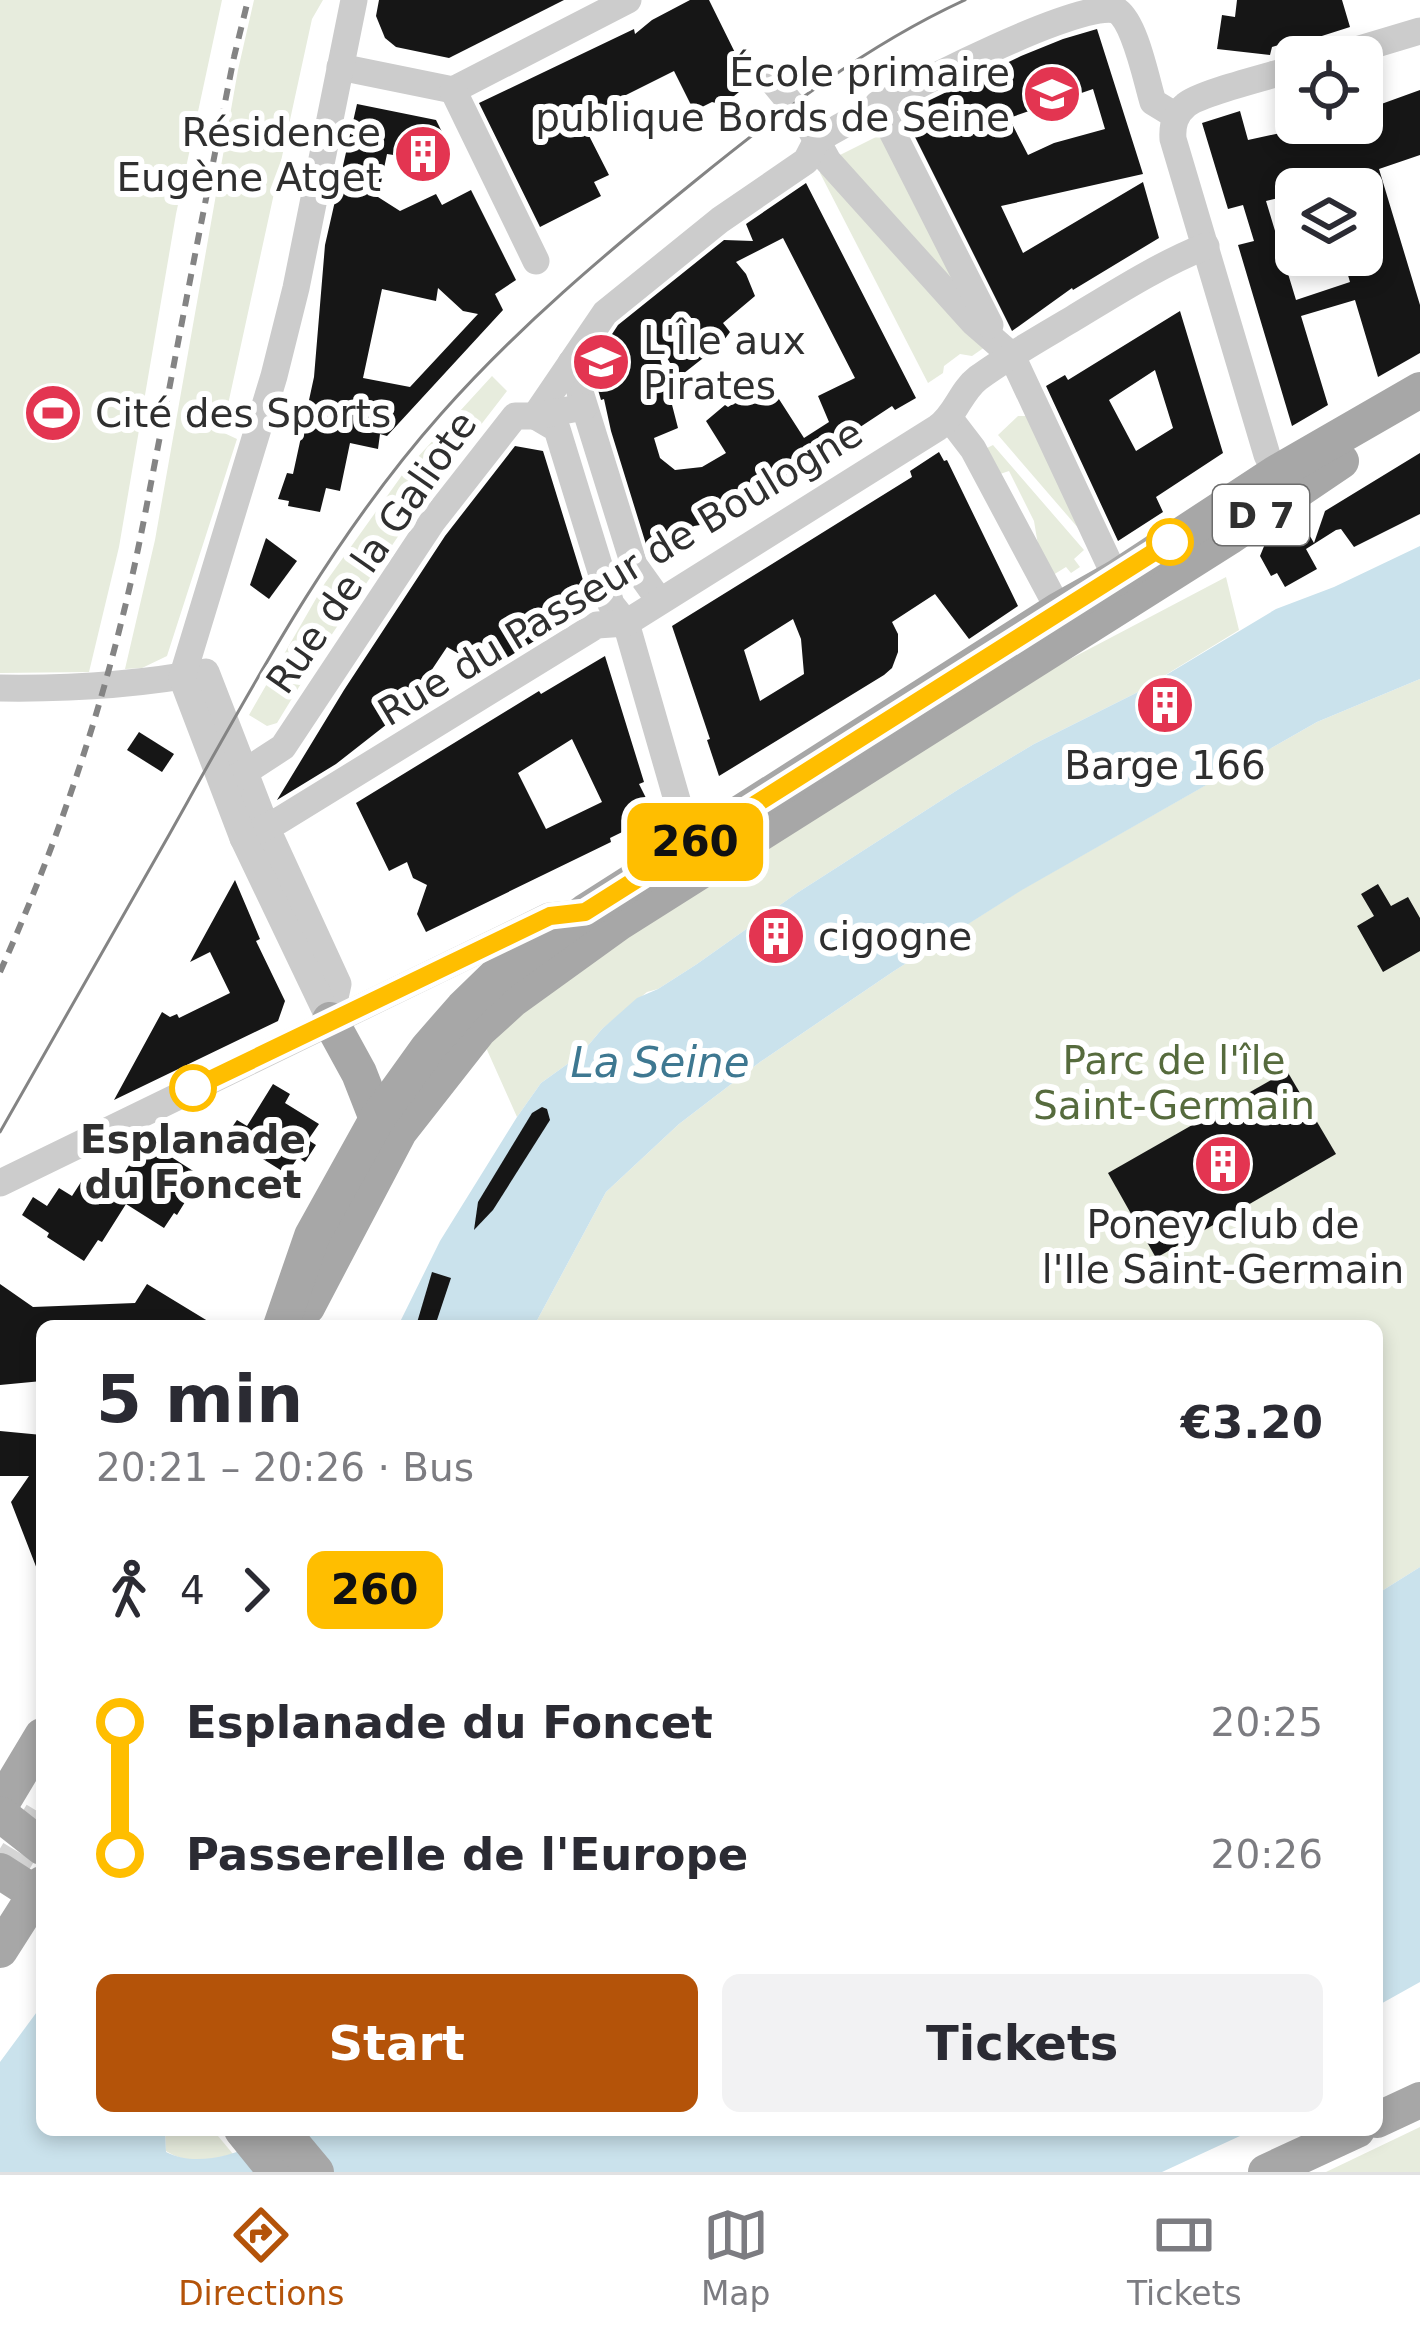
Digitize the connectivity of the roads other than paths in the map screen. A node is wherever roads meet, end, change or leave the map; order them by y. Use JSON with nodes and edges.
{"nodes":[{"id":1,"x":354,"y":0,"type":"edge"},
{"id":2,"x":628,"y":0,"type":"edge"},
{"id":3,"x":1420,"y":31,"type":"edge"},
{"id":4,"x":1383,"y":42,"type":"edge"},
{"id":5,"x":340,"y":67,"type":"junction"},
{"id":6,"x":766,"y":73,"type":"dead end"},
{"id":7,"x":1275,"y":74,"type":"edge"},
{"id":8,"x":453,"y":90,"type":"junction"},
{"id":9,"x":878,"y":104,"type":"junction"},
{"id":10,"x":1176,"y":116,"type":"junction"},
{"id":11,"x":817,"y":140,"type":"junction"},
{"id":12,"x":1206,"y":246,"type":"junction"},
{"id":13,"x":536,"y":260,"type":"dead end"},
{"id":14,"x":1006,"y":350,"type":"junction"},
{"id":15,"x":572,"y":363,"type":"junction"},
{"id":16,"x":1420,"y":390,"type":"edge"},
{"id":17,"x":584,"y":407,"type":"junction"},
{"id":18,"x":1420,"y":412,"type":"edge"},
{"id":19,"x":535,"y":416,"type":"junction"},
{"id":20,"x":950,"y":418,"type":"junction"},
{"id":21,"x":1276,"y":473,"type":"junction"},
{"id":22,"x":1116,"y":578,"type":"junction"},
{"id":23,"x":659,"y":600,"type":"junction"},
{"id":24,"x":1059,"y":610,"type":"junction"},
{"id":25,"x":1100,"y":616,"type":"junction"},
{"id":26,"x":626,"y":623,"type":"junction"},
{"id":27,"x":1042,"y":655,"type":"junction"},
{"id":28,"x":194,"y":675,"type":"junction"},
{"id":29,"x":0,"y":688,"type":"edge"},
{"id":30,"x":233,"y":780,"type":"junction"},
{"id":31,"x":254,"y":833,"type":"junction"},
{"id":32,"x":690,"y":845,"type":"junction"},
{"id":33,"x":585,"y":912,"type":"junction"},
{"id":34,"x":330,"y":1021,"type":"junction"},
{"id":35,"x":377,"y":1119,"type":"junction"},
{"id":36,"x":0,"y":1183,"type":"edge"},
{"id":37,"x":324,"y":1242,"type":"junction"},
{"id":38,"x":264,"y":1320,"type":"edge"},
{"id":39,"x":284,"y":1320,"type":"edge"},
{"id":40,"x":300,"y":1320,"type":"edge"},
{"id":41,"x":311,"y":1320,"type":"edge"},
{"id":42,"x":31,"y":1786,"type":"edge"},
{"id":43,"x":0,"y":1810,"type":"edge"},
{"id":44,"x":36,"y":1842,"type":"edge"},
{"id":45,"x":0,"y":1871,"type":"edge"},
{"id":46,"x":36,"y":1890,"type":"edge"},
{"id":47,"x":36,"y":1896,"type":"edge"},
{"id":48,"x":4,"y":1932,"type":"edge"},
{"id":49,"x":1420,"y":2101,"type":"edge"},
{"id":50,"x":1383,"y":2117,"type":"edge"},
{"id":51,"x":247,"y":2136,"type":"edge"},
{"id":52,"x":286,"y":2136,"type":"edge"},
{"id":53,"x":1344,"y":2136,"type":"edge"},
{"id":54,"x":276,"y":2172,"type":"edge"},
{"id":55,"x":316,"y":2172,"type":"edge"},
{"id":56,"x":1266,"y":2172,"type":"edge"}],
"edges":[{"from":1,"to":5,"type":"street"},
{"from":2,"to":8,"type":"street"},
{"from":3,"to":4,"type":"street"},
{"from":5,"to":8,"type":"street"},
{"from":5,"to":28,"type":"street"},
{"from":6,"to":11,"type":"street"},
{"from":7,"to":10,"type":"street"},
{"from":8,"to":13,"type":"street"},
{"from":9,"to":10,"type":"street","name":"Rue de la Galiote"},
{"from":9,"to":11,"type":"street","name":"Rue de la Galiote"},
{"from":9,"to":14,"type":"street"},
{"from":10,"to":12,"type":"street"},
{"from":11,"to":14,"type":"street"},
{"from":11,"to":15,"type":"street","name":"Rue de la Galiote"},
{"from":12,"to":14,"type":"street","name":"Rue du Passeur de Boulogne"},
{"from":12,"to":21,"type":"street"},
{"from":14,"to":20,"type":"street","name":"Rue du Passeur de Boulogne"},
{"from":14,"to":22,"type":"street"},
{"from":15,"to":17,"type":"street"},
{"from":15,"to":19,"type":"street","name":"Rue de la Galiote"},
{"from":16,"to":21,"type":"main road","number":"D 7"},
{"from":17,"to":19,"type":"street"},
{"from":17,"to":23,"type":"street"},
{"from":18,"to":25,"type":"main road","number":"D 7"},
{"from":19,"to":26,"type":"street"},
{"from":19,"to":30,"type":"street","name":"Rue de la Galiote"},
{"from":20,"to":23,"type":"street","name":"Rue du Passeur de Boulogne"},
{"from":20,"to":24,"type":"street"},
{"from":21,"to":22,"type":"main road","number":"D 7"},
{"from":22,"to":24,"type":"main road","number":"D 7"},
{"from":23,"to":26,"type":"street","name":"Rue du Passeur de Boulogne"},
{"from":24,"to":25,"type":"main road"},
{"from":24,"to":27,"type":"main road"},
{"from":24,"to":32,"type":"main road","number":"D 7"},
{"from":25,"to":27,"type":"main road","number":"D 7"},
{"from":26,"to":31,"type":"street","name":"Rue du Passeur de Boulogne"},
{"from":26,"to":32,"type":"street"},
{"from":27,"to":37,"type":"main road","number":"D 7"},
{"from":28,"to":29,"type":"street"},
{"from":28,"to":30,"type":"street"},
{"from":30,"to":31,"type":"street"},
{"from":31,"to":34,"type":"street"},
{"from":32,"to":33,"type":"main road","number":"D 7"},
{"from":33,"to":34,"type":"street"},
{"from":33,"to":35,"type":"main road","number":"D 7"},
{"from":34,"to":35,"type":"main road"},
{"from":34,"to":36,"type":"street"},
{"from":35,"to":37,"type":"main road","number":"D 7"},
{"from":37,"to":38,"type":"main road"},
{"from":37,"to":39,"type":"main road","number":"D 7"},
{"from":37,"to":40,"type":"main road","number":"D 7"},
{"from":37,"to":41,"type":"main road"},
{"from":42,"to":43,"type":"main road"},
{"from":43,"to":44,"type":"main road"},
{"from":45,"to":46,"type":"main road"},
{"from":47,"to":48,"type":"main road"},
{"from":49,"to":50,"type":"main road"},
{"from":51,"to":54,"type":"main road"},
{"from":52,"to":55,"type":"main road"},
{"from":53,"to":56,"type":"main road"}]}
